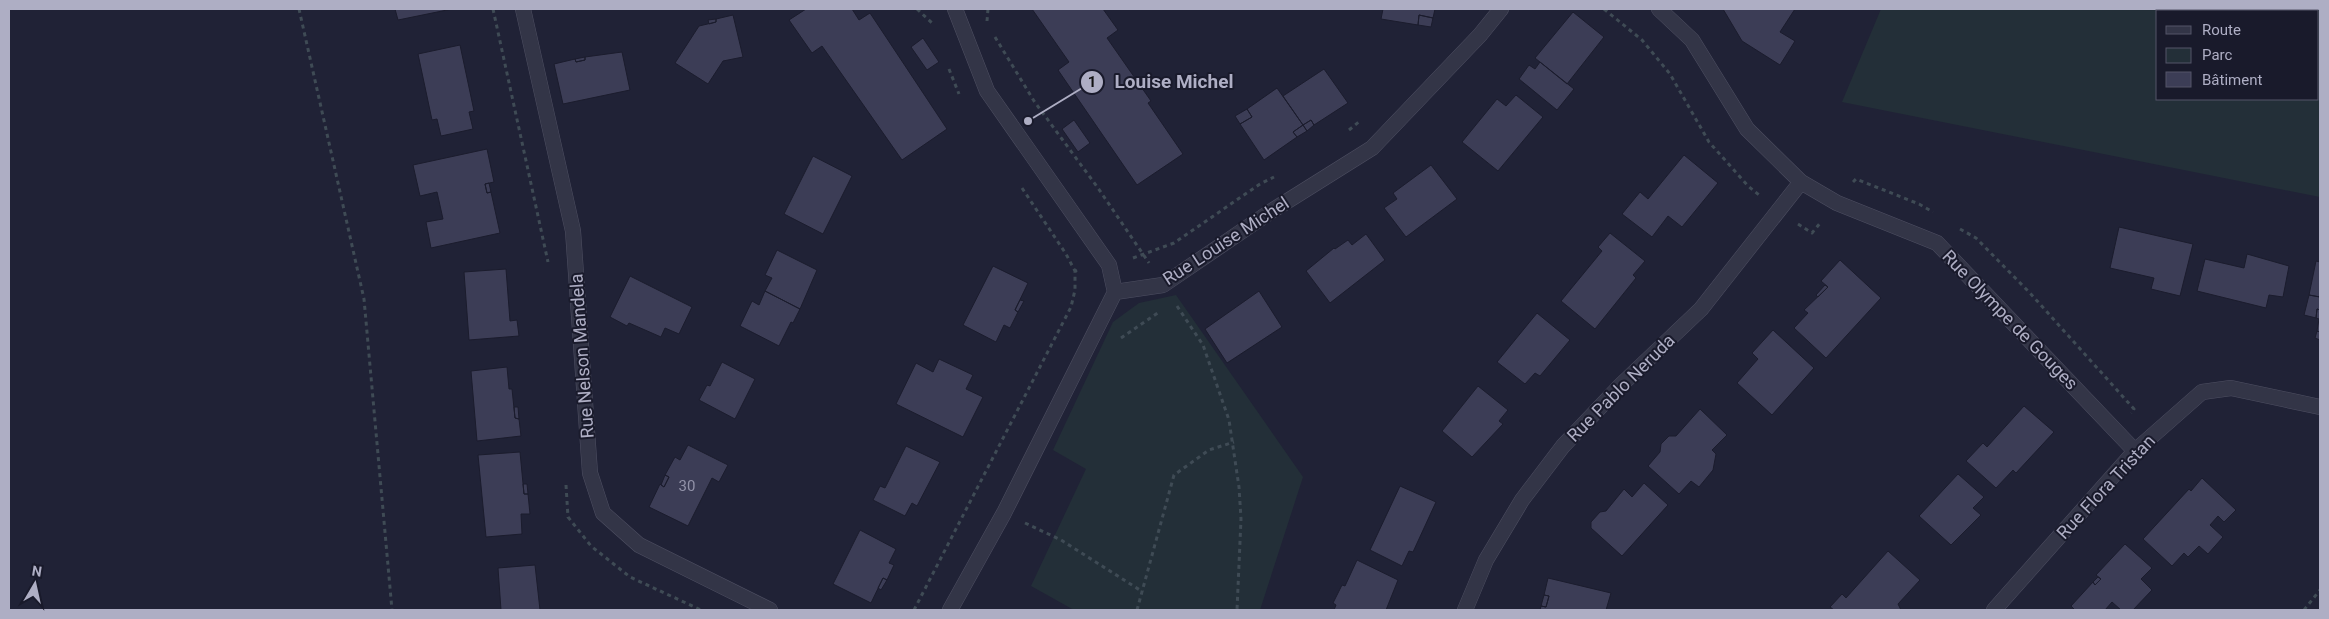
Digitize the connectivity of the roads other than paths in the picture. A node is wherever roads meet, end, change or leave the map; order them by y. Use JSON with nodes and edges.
{"nodes":[{"id":1,"x":525,"y":9,"type":"edge"},
{"id":2,"x":955,"y":9,"type":"edge"},
{"id":3,"x":1501,"y":9,"type":"edge"},
{"id":4,"x":1659,"y":9,"type":"edge"},
{"id":5,"x":1801,"y":182,"type":"junction"},
{"id":6,"x":1115,"y":292,"type":"junction"},
{"id":7,"x":2320,"y":407,"type":"edge"},
{"id":8,"x":2135,"y":451,"type":"junction"},
{"id":9,"x":770,"y":610,"type":"edge"},
{"id":10,"x":950,"y":610,"type":"edge"},
{"id":11,"x":1465,"y":610,"type":"edge"},
{"id":12,"x":1994,"y":610,"type":"edge"}],
"edges":[{"from":1,"to":9,"type":"street","name":"Rue Nelson Mandela"},
{"from":2,"to":6,"type":"street"},
{"from":3,"to":6,"type":"street","name":"Rue Louise Michel"},
{"from":4,"to":5,"type":"street","name":"Rue Olympe de Gouges"},
{"from":5,"to":8,"type":"street","name":"Rue Olympe de Gouges"},
{"from":5,"to":11,"type":"street","name":"Rue Pablo Neruda"},
{"from":6,"to":10,"type":"street"},
{"from":7,"to":8,"type":"street","name":"Rue Flora Tristan"},
{"from":8,"to":12,"type":"street","name":"Rue Flora Tristan"}]}
